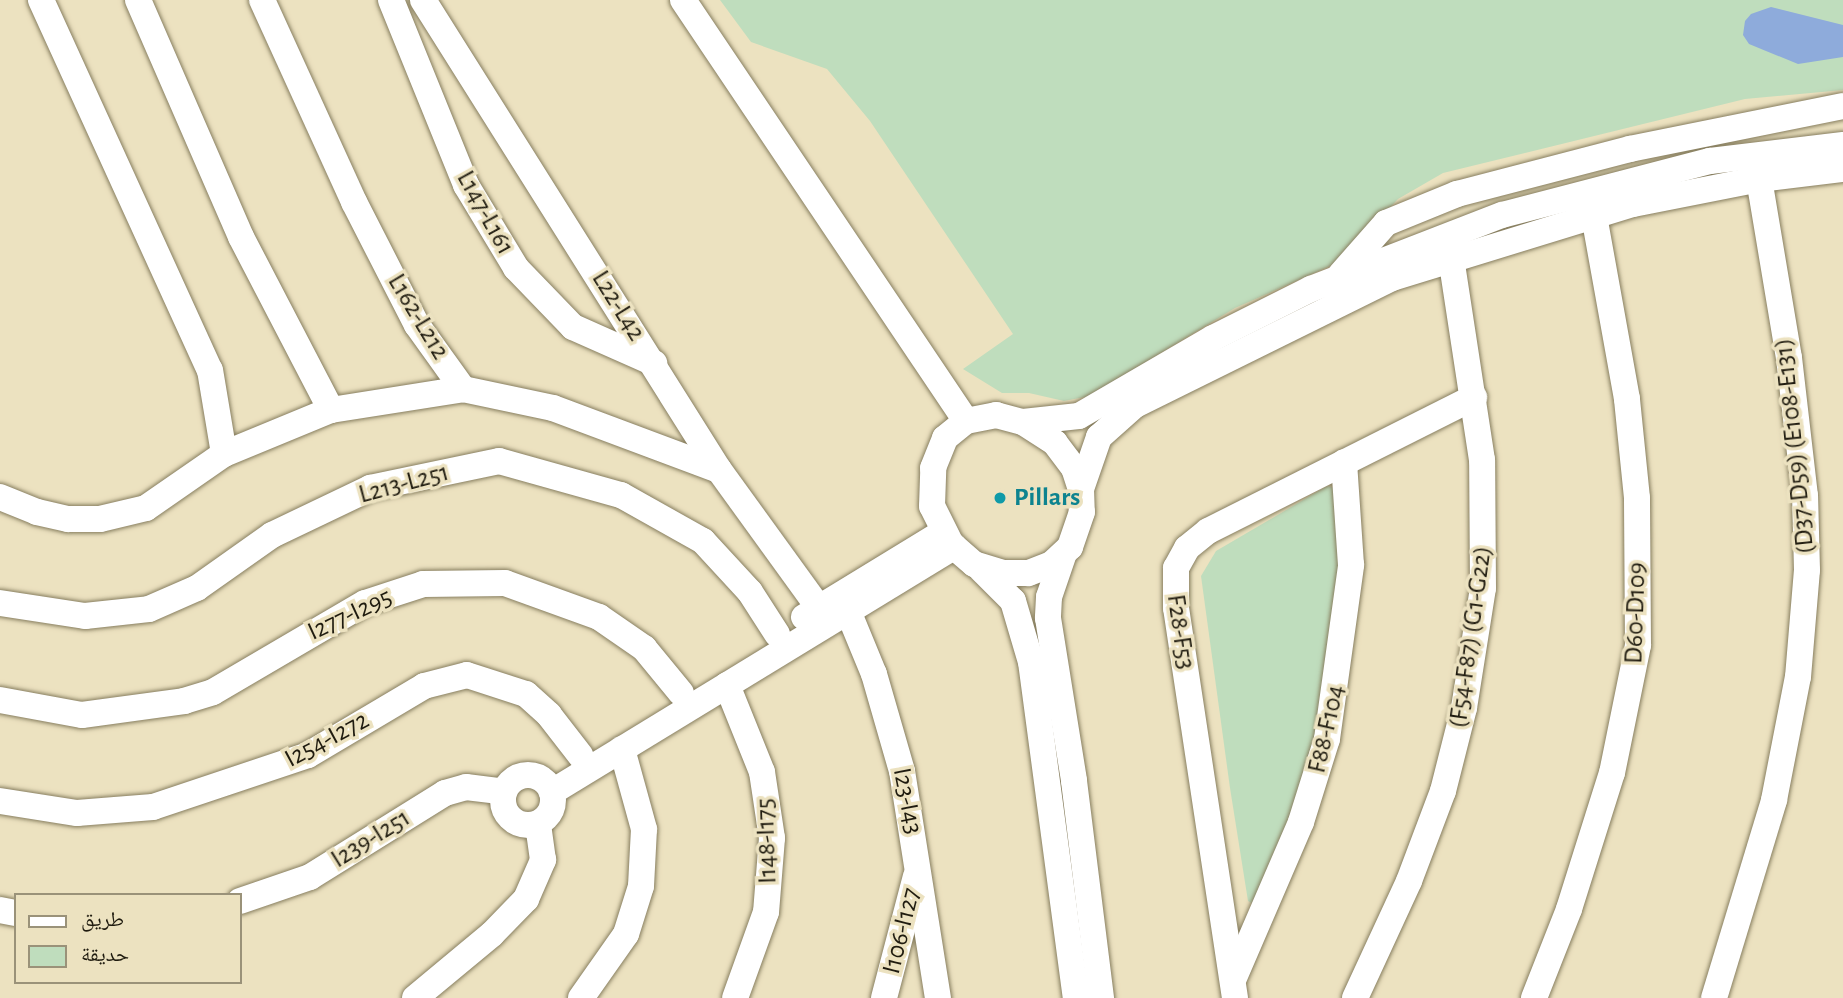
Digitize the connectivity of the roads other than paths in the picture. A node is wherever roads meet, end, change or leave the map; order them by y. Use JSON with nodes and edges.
{"nodes":[{"id":1,"x":41,"y":0,"type":"edge"},
{"id":2,"x":138,"y":0,"type":"edge"},
{"id":3,"x":262,"y":0,"type":"edge"},
{"id":4,"x":391,"y":0,"type":"edge"},
{"id":5,"x":424,"y":0,"type":"edge"},
{"id":6,"x":683,"y":0,"type":"edge"},
{"id":7,"x":1843,"y":106,"type":"edge"},
{"id":8,"x":1843,"y":145,"type":"edge"},
{"id":9,"x":1843,"y":169,"type":"edge"},
{"id":10,"x":1759,"y":179,"type":"junction"},
{"id":11,"x":1594,"y":216,"type":"junction"},
{"id":12,"x":1451,"y":258,"type":"junction"},
{"id":13,"x":1339,"y":276,"type":"junction"},
{"id":14,"x":654,"y":363,"type":"junction"},
{"id":15,"x":463,"y":389,"type":"junction"},
{"id":16,"x":1474,"y":397,"type":"junction"},
{"id":17,"x":331,"y":410,"type":"junction"},
{"id":18,"x":965,"y":421,"type":"junction"},
{"id":19,"x":1023,"y":422,"type":"junction"},
{"id":20,"x":224,"y":454,"type":"junction"},
{"id":21,"x":1344,"y":462,"type":"junction"},
{"id":22,"x":719,"y":470,"type":"junction"},
{"id":23,"x":1081,"y":489,"type":"junction"},
{"id":24,"x":0,"y":497,"type":"edge"},
{"id":25,"x":957,"y":547,"type":"junction"},
{"id":26,"x":1063,"y":556,"type":"junction"},
{"id":27,"x":0,"y":603,"type":"edge"},
{"id":28,"x":819,"y":608,"type":"junction"},
{"id":29,"x":848,"y":611,"type":"junction"},
{"id":30,"x":777,"y":634,"type":"junction"},
{"id":31,"x":727,"y":685,"type":"junction"},
{"id":32,"x":681,"y":693,"type":"junction"},
{"id":33,"x":0,"y":700,"type":"edge"},
{"id":34,"x":622,"y":749,"type":"junction"},
{"id":35,"x":580,"y":755,"type":"junction"},
{"id":36,"x":547,"y":785,"type":"junction"},
{"id":37,"x":504,"y":792,"type":"junction"},
{"id":38,"x":0,"y":801,"type":"edge"},
{"id":39,"x":538,"y":823,"type":"junction"},
{"id":40,"x":919,"y":864,"type":"junction"},
{"id":41,"x":242,"y":900,"type":"edge"},
{"id":42,"x":1234,"y":989,"type":"edge"},
{"id":43,"x":581,"y":993,"type":"edge"},
{"id":44,"x":415,"y":998,"type":"edge"},
{"id":45,"x":735,"y":998,"type":"edge"},
{"id":46,"x":884,"y":998,"type":"edge"},
{"id":47,"x":938,"y":998,"type":"edge"},
{"id":48,"x":1076,"y":998,"type":"edge"},
{"id":49,"x":1101,"y":998,"type":"edge"},
{"id":50,"x":1355,"y":998,"type":"edge"},
{"id":51,"x":1534,"y":998,"type":"edge"},
{"id":52,"x":1714,"y":998,"type":"edge"}],
"edges":[{"from":1,"to":20,"type":"street"},
{"from":2,"to":17,"type":"street"},
{"from":3,"to":15,"type":"street","name":"L162-L212"},
{"from":4,"to":14,"type":"street","name":"L147-L161"},
{"from":5,"to":14,"type":"street","name":"L22-L42"},
{"from":6,"to":18,"type":"street"},
{"from":7,"to":13,"type":"street"},
{"from":8,"to":13,"type":"street"},
{"from":9,"to":10,"type":"street"},
{"from":10,"to":11,"type":"street"},
{"from":10,"to":52,"type":"street","name":"(D37-D59) (E108-E131)"},
{"from":11,"to":12,"type":"street"},
{"from":11,"to":51,"type":"street","name":"D60-D109"},
{"from":12,"to":16,"type":"street","name":"(F54-F87) (G1-G22)"},
{"from":12,"to":23,"type":"street"},
{"from":13,"to":19,"type":"street"},
{"from":14,"to":22,"type":"street","name":"L22-L42"},
{"from":15,"to":17,"type":"street"},
{"from":15,"to":22,"type":"street","name":"L162-L212"},
{"from":16,"to":21,"type":"street","name":"F28-F53"},
{"from":16,"to":50,"type":"street","name":"(F54-F87) (G1-G22)"},
{"from":17,"to":20,"type":"street"},
{"from":18,"to":19,"type":"street"},
{"from":18,"to":25,"type":"street"},
{"from":19,"to":23,"type":"street"},
{"from":20,"to":24,"type":"street"},
{"from":21,"to":42,"type":"street","name":"F88-F104"},
{"from":21,"to":42,"type":"street","name":"F28-F53"},
{"from":22,"to":28,"type":"street","name":"L22-L42"},
{"from":23,"to":26,"type":"street"},
{"from":25,"to":26,"type":"street"},
{"from":25,"to":28,"type":"street"},
{"from":25,"to":29,"type":"street"},
{"from":25,"to":48,"type":"street"},
{"from":26,"to":49,"type":"street"},
{"from":27,"to":30,"type":"street","name":"L213-L251"},
{"from":28,"to":30,"type":"street"},
{"from":29,"to":31,"type":"street"},
{"from":29,"to":40,"type":"street","name":"I23-I43"},
{"from":30,"to":32,"type":"street"},
{"from":31,"to":34,"type":"street"},
{"from":31,"to":45,"type":"street","name":"I148-I175"},
{"from":32,"to":33,"type":"street","name":"I277-I295"},
{"from":32,"to":35,"type":"street"},
{"from":34,"to":36,"type":"street"},
{"from":34,"to":43,"type":"street"},
{"from":35,"to":36,"type":"street"},
{"from":35,"to":38,"type":"street","name":"I254-I272"},
{"from":36,"to":37,"type":"street"},
{"from":36,"to":39,"type":"street"},
{"from":37,"to":39,"type":"street"},
{"from":37,"to":41,"type":"street","name":"I239-I251"},
{"from":39,"to":44,"type":"street"},
{"from":40,"to":46,"type":"street","name":"I106-I127"},
{"from":40,"to":47,"type":"street","name":"I23-I43"}]}
